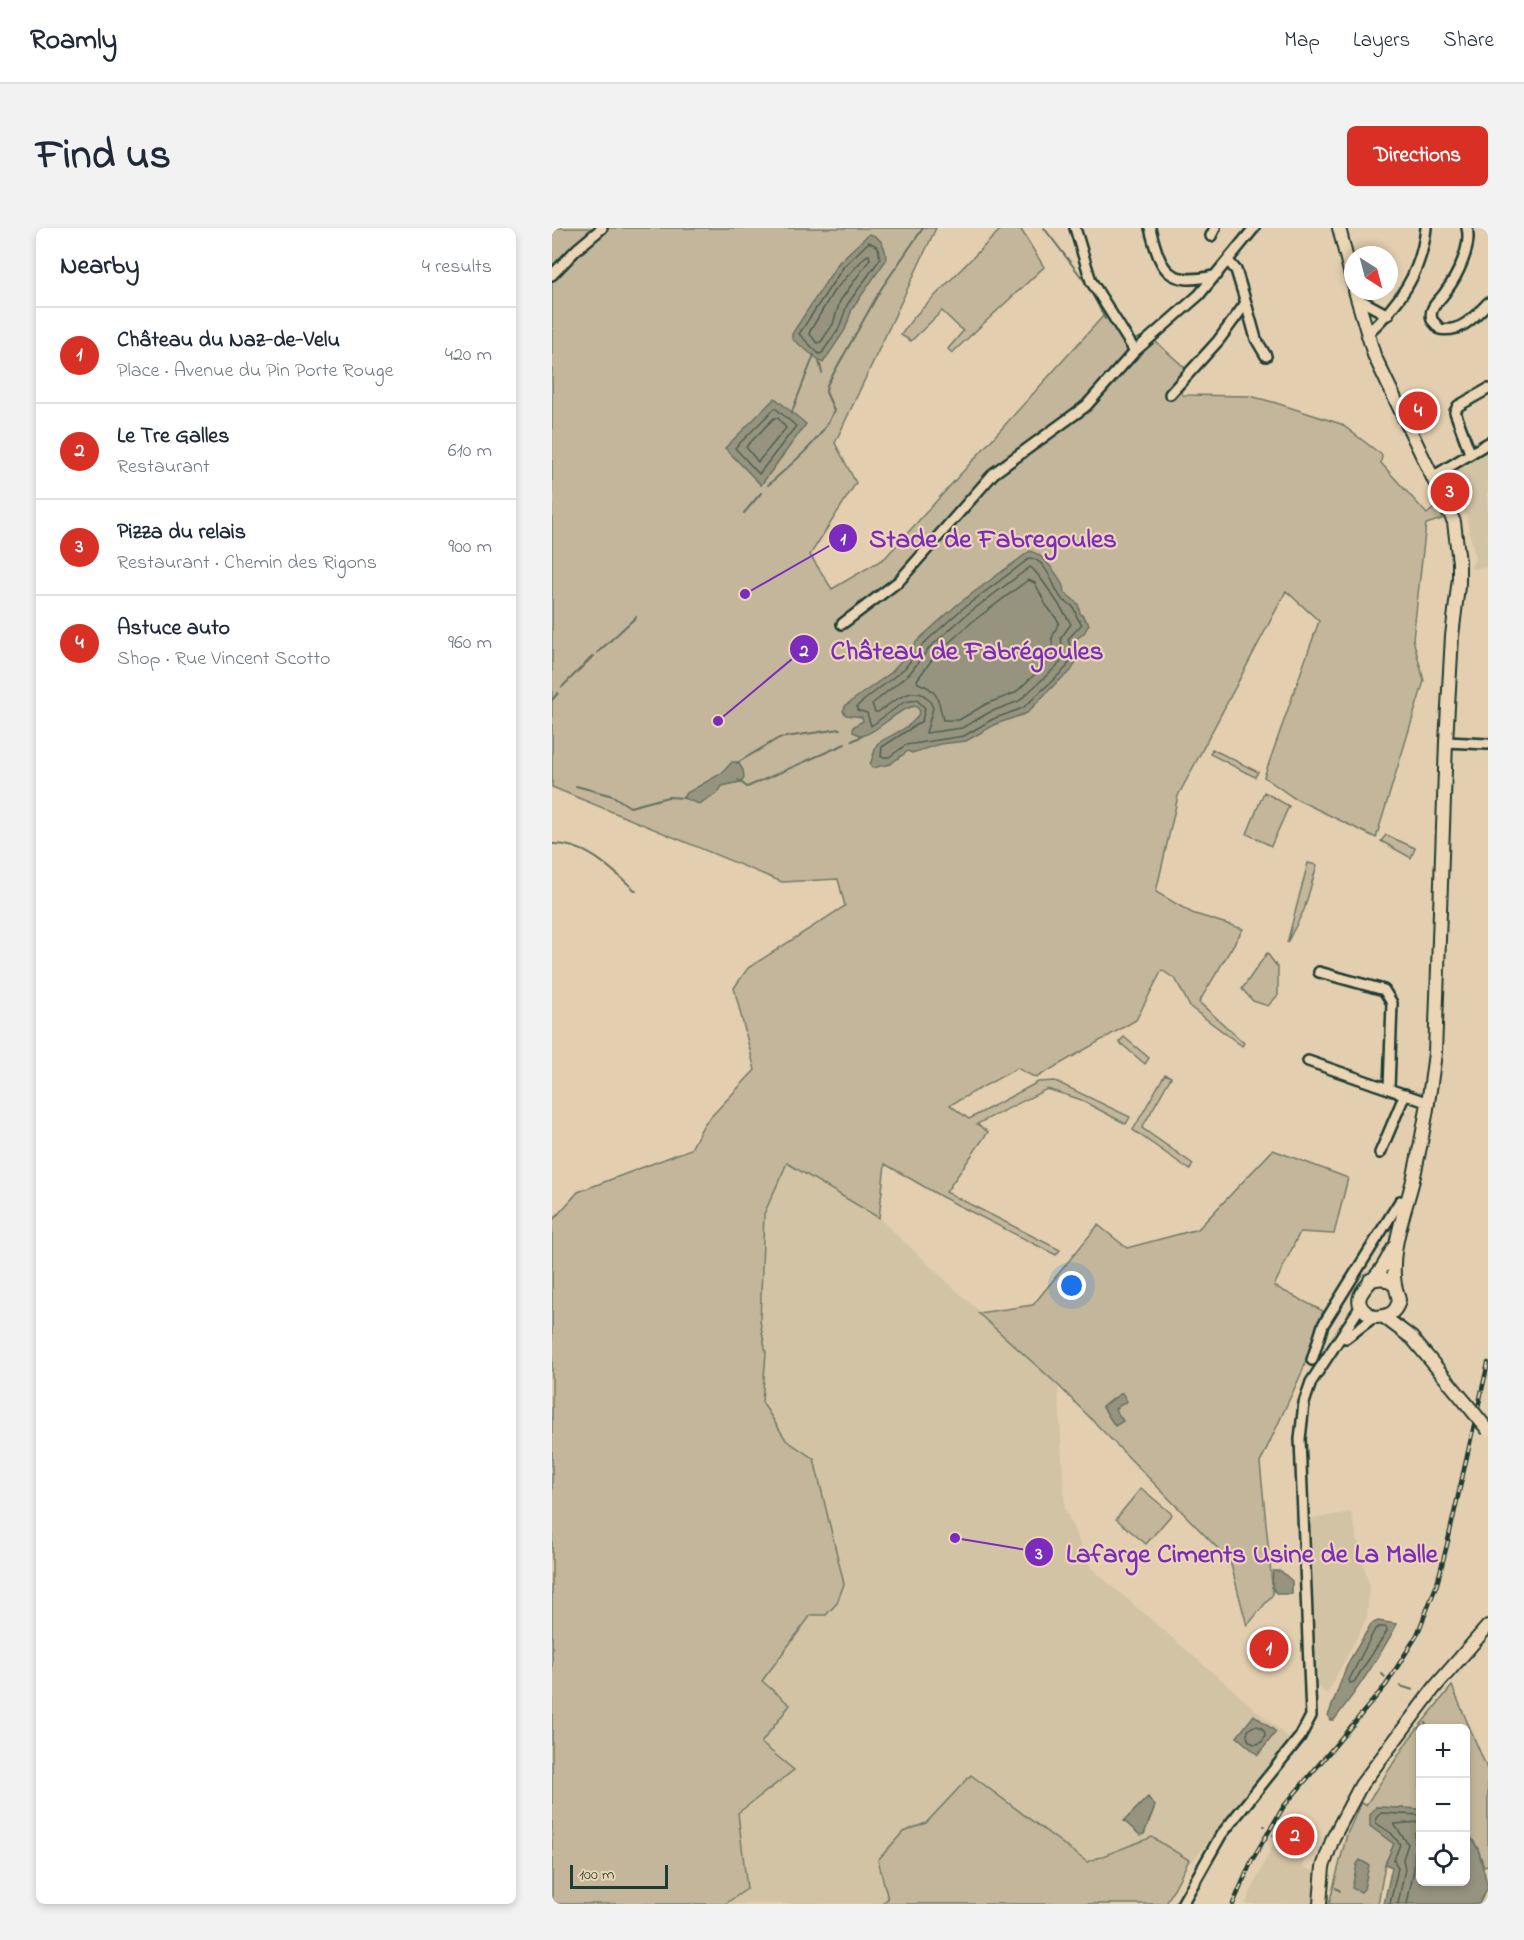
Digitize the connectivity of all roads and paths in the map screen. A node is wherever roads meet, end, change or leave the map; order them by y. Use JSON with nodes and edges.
{"nodes":[{"id":1,"x":602,"y":228,"type":"edge"},
{"id":2,"x":1075,"y":228,"type":"edge"},
{"id":3,"x":1150,"y":228,"type":"edge"},
{"id":4,"x":1254,"y":228,"type":"edge"},
{"id":5,"x":1339,"y":228,"type":"edge"},
{"id":6,"x":1426,"y":228,"type":"edge"},
{"id":7,"x":1467,"y":228,"type":"edge"},
{"id":8,"x":1344,"y":248,"type":"edge"},
{"id":9,"x":1229,"y":262,"type":"junction"},
{"id":10,"x":552,"y":275,"type":"edge"},
{"id":11,"x":1217,"y":275,"type":"junction"},
{"id":12,"x":1357,"y":300,"type":"edge"},
{"id":13,"x":1364,"y":300,"type":"edge"},
{"id":14,"x":1246,"y":303,"type":"junction"},
{"id":15,"x":1485,"y":306,"type":"edge"},
{"id":16,"x":1388,"y":315,"type":"junction"},
{"id":17,"x":1488,"y":318,"type":"edge"},
{"id":18,"x":1367,"y":334,"type":"junction"},
{"id":19,"x":1138,"y":348,"type":"junction"},
{"id":20,"x":1266,"y":356,"type":"dead end"},
{"id":21,"x":1488,"y":388,"type":"edge"},
{"id":22,"x":1170,"y":394,"type":"dead end"},
{"id":23,"x":1488,"y":442,"type":"edge"},
{"id":24,"x":1470,"y":453,"type":"junction"},
{"id":25,"x":1434,"y":476,"type":"junction"},
{"id":26,"x":842,"y":624,"type":"dead end"},
{"id":27,"x":1449,"y":742,"type":"junction"},
{"id":28,"x":1488,"y":744,"type":"edge"},
{"id":29,"x":1318,"y":972,"type":"dead end"},
{"id":30,"x":1308,"y":1061,"type":"dead end"},
{"id":31,"x":1389,"y":1089,"type":"junction"},
{"id":32,"x":1405,"y":1094,"type":"junction"},
{"id":33,"x":1429,"y":1103,"type":"junction"},
{"id":34,"x":1380,"y":1154,"type":"dead end"},
{"id":35,"x":1400,"y":1201,"type":"dead end"},
{"id":36,"x":1398,"y":1239,"type":"junction"},
{"id":37,"x":1349,"y":1280,"type":"junction"},
{"id":38,"x":1366,"y":1284,"type":"junction"},
{"id":39,"x":1395,"y":1284,"type":"junction"},
{"id":40,"x":1398,"y":1305,"type":"junction"},
{"id":41,"x":1361,"y":1306,"type":"junction"},
{"id":42,"x":1379,"y":1317,"type":"junction"},
{"id":43,"x":1412,"y":1338,"type":"junction"},
{"id":44,"x":1329,"y":1354,"type":"junction"},
{"id":45,"x":1312,"y":1360,"type":"dead end"},
{"id":46,"x":1488,"y":1430,"type":"edge"},
{"id":47,"x":1488,"y":1626,"type":"edge"},
{"id":48,"x":1182,"y":1904,"type":"edge"},
{"id":49,"x":1320,"y":1904,"type":"edge"}],
"edges":[{"from":1,"to":10,"type":"street"},
{"from":2,"to":19,"type":"street"},
{"from":3,"to":11,"type":"street"},
{"from":4,"to":9,"type":"street"},
{"from":5,"to":8,"type":"main road"},
{"from":6,"to":16,"type":"street"},
{"from":7,"to":15,"type":"street"},
{"from":9,"to":11,"type":"street"},
{"from":9,"to":14,"type":"street"},
{"from":11,"to":19,"type":"street"},
{"from":12,"to":18,"type":"main road"},
{"from":13,"to":16,"type":"street"},
{"from":14,"to":20,"type":"street"},
{"from":14,"to":22,"type":"street"},
{"from":15,"to":17,"type":"street"},
{"from":16,"to":18,"type":"street"},
{"from":18,"to":25,"type":"main road"},
{"from":19,"to":26,"type":"street"},
{"from":21,"to":24,"type":"street"},
{"from":23,"to":24,"type":"street"},
{"from":24,"to":25,"type":"street"},
{"from":25,"to":27,"type":"main road"},
{"from":27,"to":28,"type":"street"},
{"from":27,"to":33,"type":"main road"},
{"from":29,"to":31,"type":"street"},
{"from":30,"to":31,"type":"street"},
{"from":31,"to":32,"type":"street"},
{"from":32,"to":33,"type":"street"},
{"from":32,"to":34,"type":"street"},
{"from":33,"to":36,"type":"main road"},
{"from":35,"to":37,"type":"street"},
{"from":36,"to":38,"type":"main road"},
{"from":36,"to":39,"type":"main road"},
{"from":37,"to":38,"type":"street"},
{"from":37,"to":45,"type":"street"},
{"from":38,"to":39,"type":"main road"},
{"from":38,"to":41,"type":"main road"},
{"from":39,"to":40,"type":"main road"},
{"from":40,"to":42,"type":"main road"},
{"from":40,"to":43,"type":"main road"},
{"from":41,"to":42,"type":"main road"},
{"from":41,"to":44,"type":"street"},
{"from":42,"to":43,"type":"main road"},
{"from":42,"to":44,"type":"street"},
{"from":43,"to":46,"type":"main road","bridge":true},
{"from":44,"to":48,"type":"street"},
{"from":47,"to":49,"type":"main road"}]}
